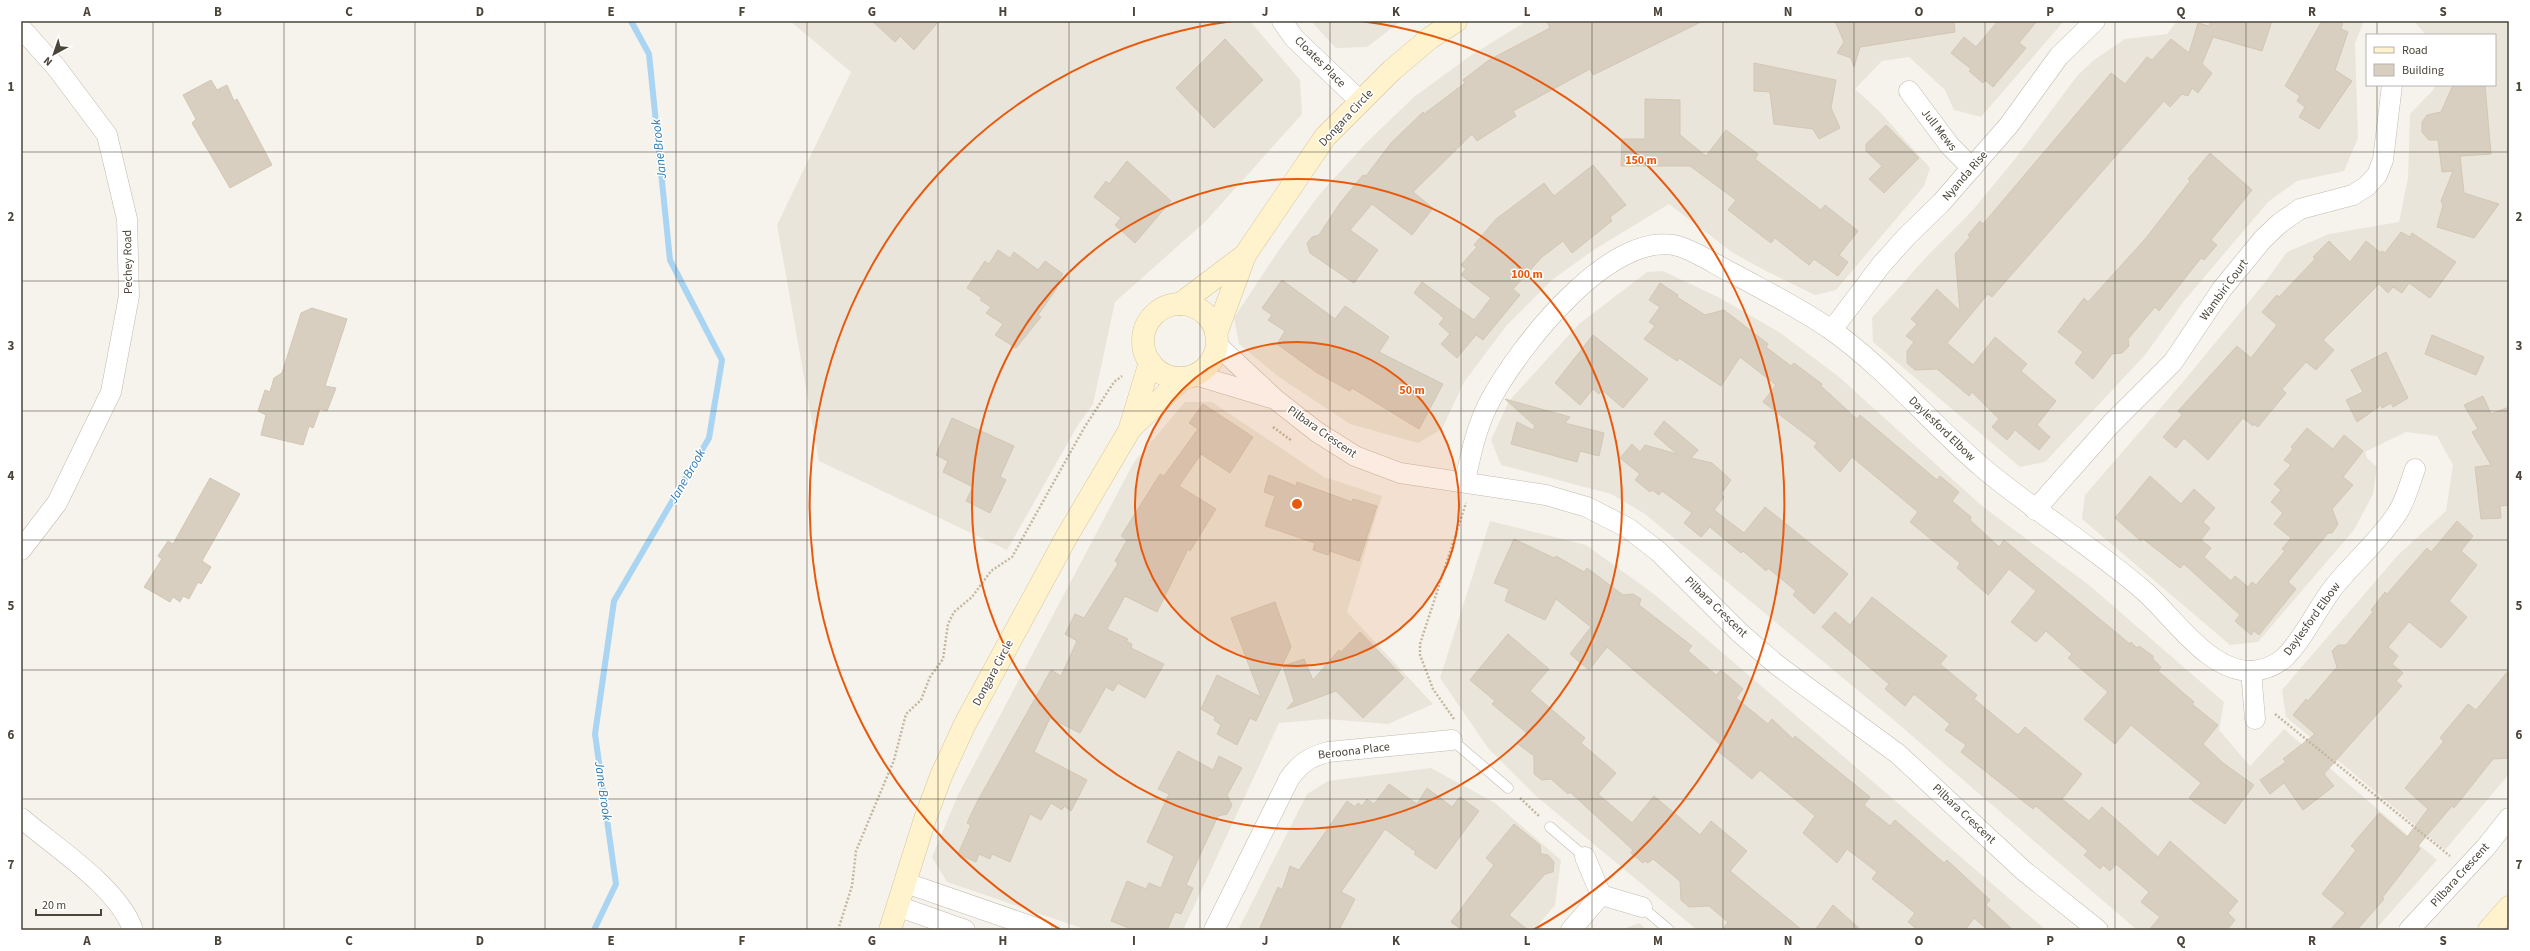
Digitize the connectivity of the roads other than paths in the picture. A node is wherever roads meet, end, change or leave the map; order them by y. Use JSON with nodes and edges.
{"nodes":[{"id":1,"x":1282,"y":21,"type":"edge"},
{"id":2,"x":1456,"y":21,"type":"edge"},
{"id":3,"x":2095,"y":21,"type":"edge"},
{"id":4,"x":21,"y":28,"type":"edge"},
{"id":5,"x":2392,"y":86,"type":"edge"},
{"id":6,"x":1908,"y":91,"type":"dead end"},
{"id":7,"x":1360,"y":101,"type":"junction"},
{"id":8,"x":1972,"y":168,"type":"junction"},
{"id":9,"x":1245,"y":255,"type":"junction"},
{"id":10,"x":1180,"y":304,"type":"junction"},
{"id":11,"x":1832,"y":330,"type":"junction"},
{"id":12,"x":1216,"y":339,"type":"junction"},
{"id":13,"x":1150,"y":362,"type":"junction"},
{"id":14,"x":1189,"y":376,"type":"junction"},
{"id":15,"x":1275,"y":399,"type":"junction"},
{"id":16,"x":1129,"y":431,"type":"junction"},
{"id":17,"x":2415,"y":469,"type":"dead end"},
{"id":18,"x":1462,"y":490,"type":"junction"},
{"id":19,"x":2036,"y":510,"type":"junction"},
{"id":20,"x":21,"y":550,"type":"edge"},
{"id":21,"x":2251,"y":671,"type":"junction"},
{"id":22,"x":2255,"y":719,"type":"road end"},
{"id":23,"x":1452,"y":740,"type":"joint"},
{"id":24,"x":1508,"y":788,"type":"road end"},
{"id":25,"x":21,"y":818,"type":"edge"},
{"id":26,"x":2509,"y":818,"type":"edge"},
{"id":27,"x":1550,"y":827,"type":"road end"},
{"id":28,"x":1585,"y":856,"type":"joint"},
{"id":29,"x":906,"y":883,"type":"junction"},
{"id":30,"x":1601,"y":895,"type":"junction"},
{"id":31,"x":897,"y":906,"type":"junction"},
{"id":32,"x":1642,"y":907,"type":"joint"},
{"id":33,"x":2509,"y":907,"type":"edge"},
{"id":34,"x":133,"y":930,"type":"edge"},
{"id":35,"x":890,"y":930,"type":"edge"},
{"id":36,"x":965,"y":930,"type":"edge"},
{"id":37,"x":1042,"y":930,"type":"edge"},
{"id":38,"x":1214,"y":930,"type":"edge"},
{"id":39,"x":1572,"y":930,"type":"edge"},
{"id":40,"x":1669,"y":930,"type":"edge"},
{"id":41,"x":2098,"y":930,"type":"edge"},
{"id":42,"x":2409,"y":930,"type":"edge"},
{"id":43,"x":2489,"y":930,"type":"edge"}],
"edges":[{"from":1,"to":7,"type":"street","name":"Cloates Place"},
{"from":2,"to":7,"type":"street","name":"Dongara Circle"},
{"from":3,"to":8,"type":"street","name":"Nyanda Rise"},
{"from":4,"to":20,"type":"street","name":"Pechey Road"},
{"from":5,"to":19,"type":"street","name":"Wambiri Court"},
{"from":6,"to":8,"type":"street","name":"Jull Mews"},
{"from":7,"to":9,"type":"street","name":"Dongara Circle"},
{"from":8,"to":11,"type":"street","name":"Nyanda Rise"},
{"from":9,"to":10,"type":"street","name":"Dongara Circle"},
{"from":9,"to":12,"type":"street","name":"Dongara Circle"},
{"from":10,"to":12,"type":"street"},
{"from":10,"to":13,"type":"street"},
{"from":11,"to":18,"type":"street","name":"Daylesford Elbow"},
{"from":11,"to":19,"type":"street","name":"Daylesford Elbow"},
{"from":12,"to":14,"type":"street"},
{"from":12,"to":15,"type":"street","name":"Pilbara Crescent"},
{"from":13,"to":14,"type":"street"},
{"from":13,"to":16,"type":"street","name":"Dongara Circle"},
{"from":14,"to":15,"type":"street","name":"Pilbara Crescent"},
{"from":14,"to":16,"type":"street","name":"Dongara Circle"},
{"from":15,"to":18,"type":"street","name":"Pilbara Crescent"},
{"from":16,"to":29,"type":"street","name":"Dongara Circle"},
{"from":17,"to":21,"type":"street","name":"Daylesford Elbow"},
{"from":18,"to":41,"type":"street","name":"Pilbara Crescent"},
{"from":19,"to":21,"type":"street","name":"Daylesford Elbow"},
{"from":21,"to":22,"type":"street"},
{"from":23,"to":24,"type":"lane"},
{"from":23,"to":38,"type":"street","name":"Beroona Place"},
{"from":25,"to":34,"type":"street"},
{"from":26,"to":42,"type":"street","name":"Pilbara Crescent"},
{"from":27,"to":28,"type":"lane"},
{"from":28,"to":30,"type":"street"},
{"from":29,"to":31,"type":"street","name":"Dongara Circle"},
{"from":29,"to":37,"type":"street"},
{"from":30,"to":32,"type":"street"},
{"from":30,"to":39,"type":"street"},
{"from":31,"to":35,"type":"street","name":"Dongara Circle"},
{"from":31,"to":36,"type":"street"},
{"from":32,"to":40,"type":"lane"},
{"from":33,"to":43,"type":"street"}]}
